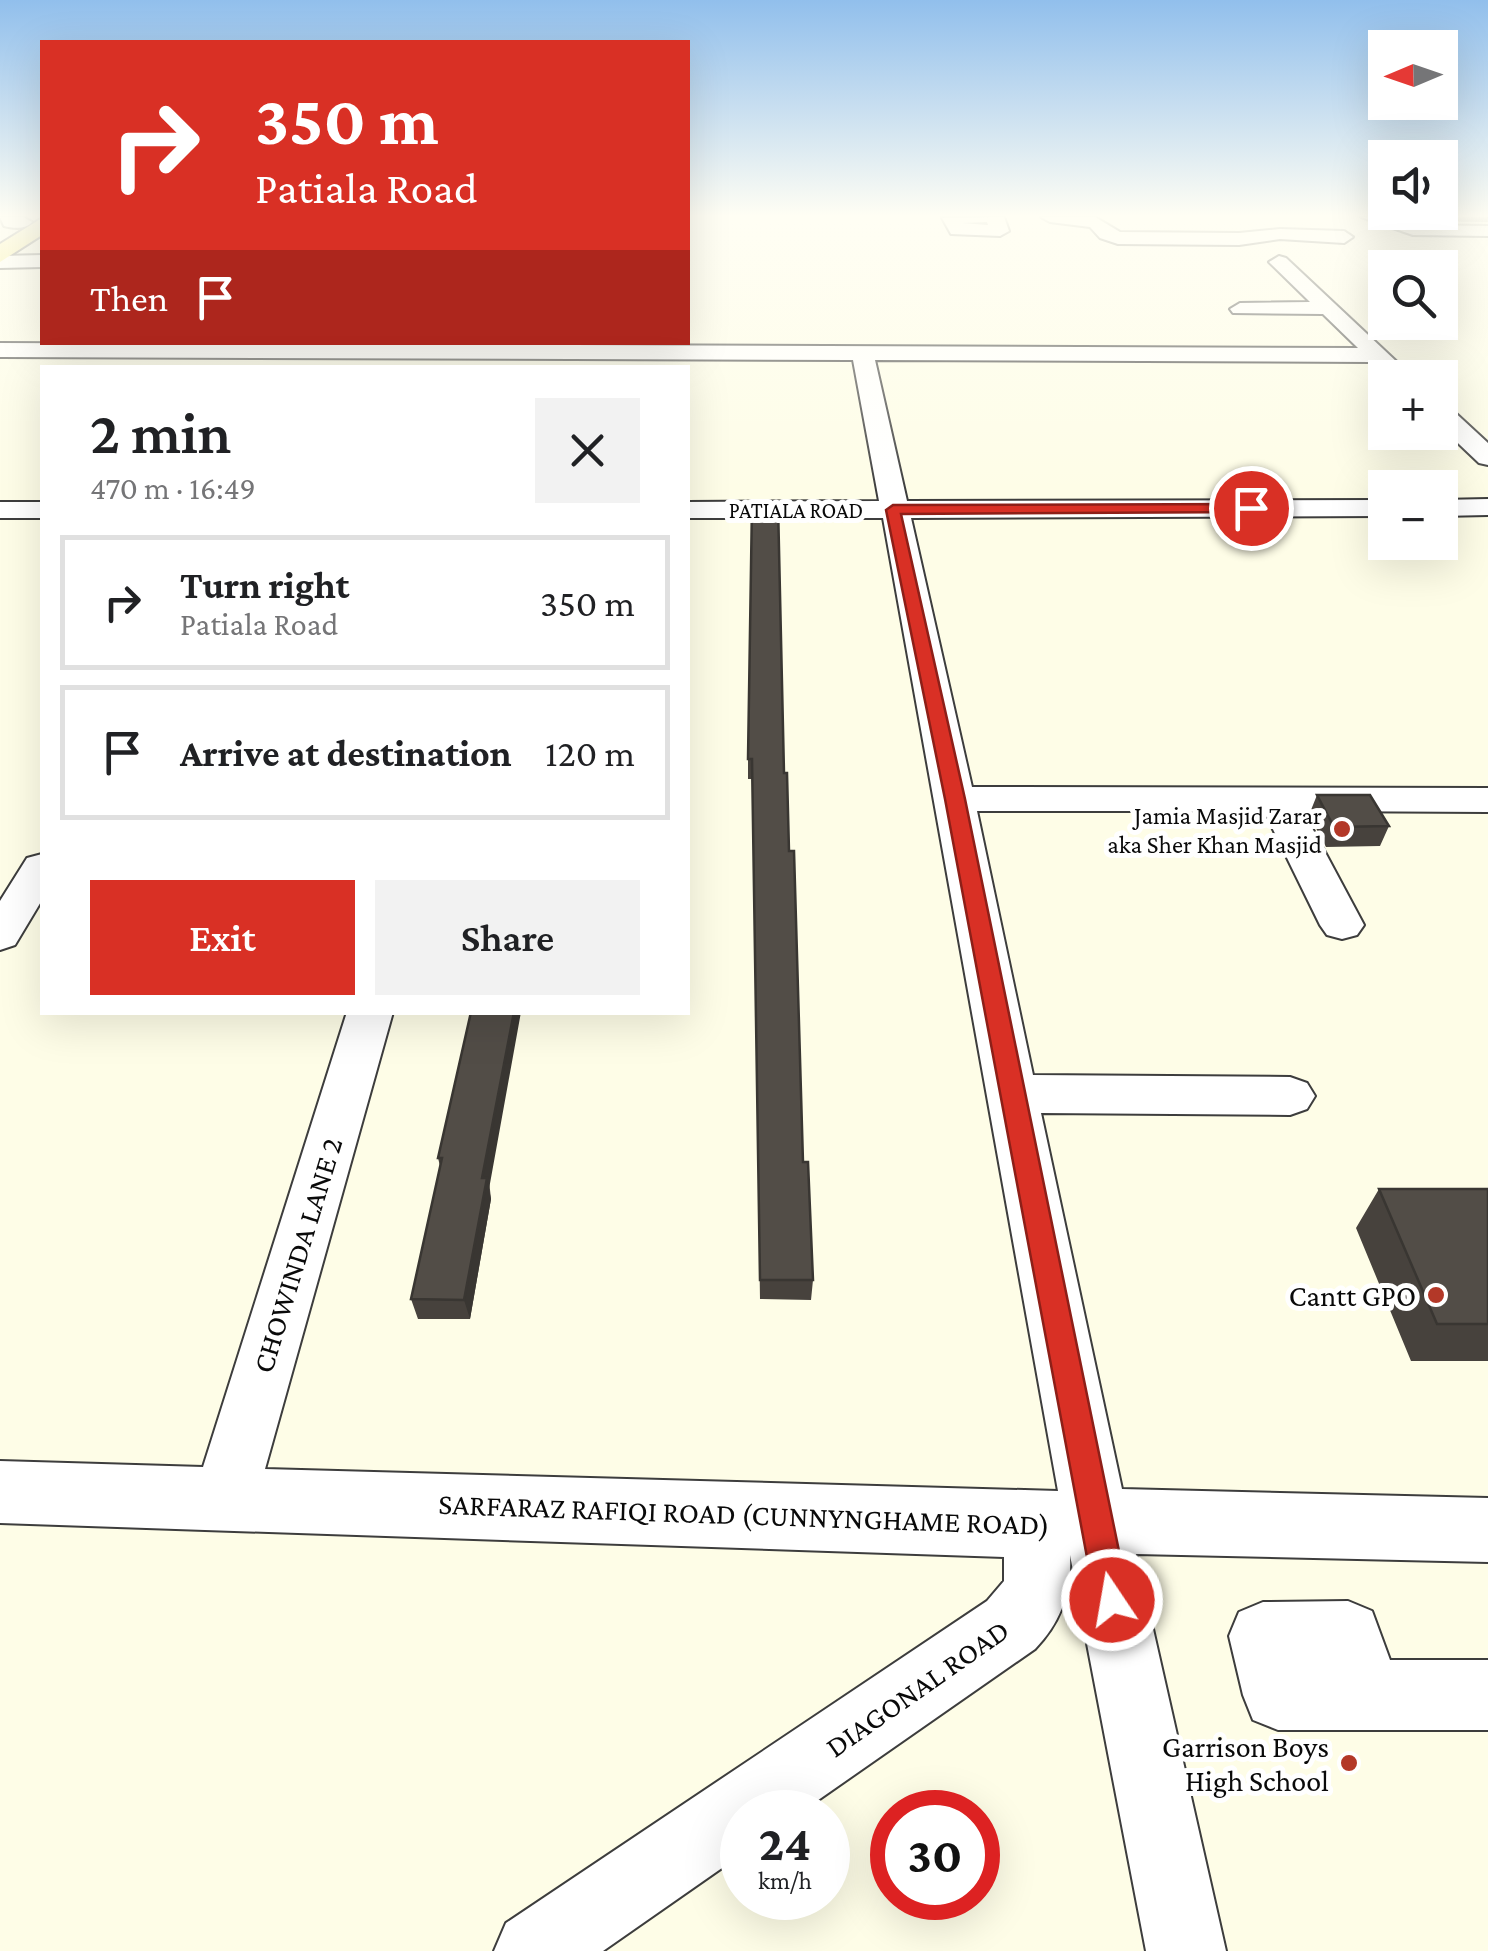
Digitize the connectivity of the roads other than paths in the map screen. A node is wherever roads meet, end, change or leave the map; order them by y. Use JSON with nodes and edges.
{"nodes":[{"id":1,"x":1329,"y":308,"type":"edge"},
{"id":2,"x":0,"y":350,"type":"edge"},
{"id":3,"x":1379,"y":355,"type":"junction"},
{"id":4,"x":863,"y":356,"type":"junction"},
{"id":5,"x":1384,"y":360,"type":"edge"},
{"id":6,"x":1458,"y":429,"type":"edge"},
{"id":7,"x":1488,"y":457,"type":"edge"},
{"id":8,"x":1488,"y":507,"type":"edge"},
{"id":9,"x":40,"y":508,"type":"edge"},
{"id":10,"x":1368,"y":508,"type":"edge"},
{"id":11,"x":1458,"y":508,"type":"edge"},
{"id":12,"x":690,"y":510,"type":"edge"},
{"id":13,"x":893,"y":510,"type":"junction"},
{"id":14,"x":2,"y":512,"type":"edge"},
{"id":15,"x":955,"y":799,"type":"junction"},
{"id":16,"x":1277,"y":799,"type":"junction"},
{"id":17,"x":1488,"y":800,"type":"edge"},
{"id":18,"x":40,"y":870,"type":"edge"},
{"id":19,"x":1342,"y":925,"type":"dead end"},
{"id":20,"x":0,"y":936,"type":"edge"},
{"id":21,"x":369,"y":1015,"type":"edge"},
{"id":22,"x":1012,"y":1094,"type":"junction"},
{"id":23,"x":1290,"y":1096,"type":"dead end"},
{"id":24,"x":0,"y":1492,"type":"edge"},
{"id":25,"x":225,"y":1498,"type":"junction"},
{"id":26,"x":1063,"y":1523,"type":"junction"},
{"id":27,"x":1488,"y":1530,"type":"edge"},
{"id":28,"x":1488,"y":1695,"type":"edge"},
{"id":29,"x":1366,"y":1696,"type":"dead end"},
{"id":30,"x":534,"y":1951,"type":"edge"},
{"id":31,"x":1186,"y":1951,"type":"edge"}],
"edges":[{"from":1,"to":3,"type":"street"},
{"from":2,"to":4,"type":"street"},
{"from":3,"to":4,"type":"street"},
{"from":3,"to":5,"type":"street"},
{"from":4,"to":13,"type":"street"},
{"from":6,"to":7,"type":"street"},
{"from":8,"to":11,"type":"street"},
{"from":9,"to":14,"type":"street"},
{"from":10,"to":13,"type":"street","name":"PATIALA ROAD"},
{"from":12,"to":13,"type":"street","name":"PATIALA ROAD"},
{"from":13,"to":15,"type":"street"},
{"from":15,"to":16,"type":"street"},
{"from":15,"to":22,"type":"street"},
{"from":16,"to":17,"type":"street"},
{"from":16,"to":19,"type":"street"},
{"from":18,"to":20,"type":"street"},
{"from":21,"to":25,"type":"street","name":"CHOWINDA LANE 2"},
{"from":22,"to":23,"type":"street"},
{"from":22,"to":26,"type":"street"},
{"from":24,"to":25,"type":"street","name":"SARFARAZ RAFIQI ROAD (CUNNYNGHAME ROAD)"},
{"from":25,"to":26,"type":"street","name":"SARFARAZ RAFIQI ROAD (CUNNYNGHAME ROAD)"},
{"from":26,"to":27,"type":"street","name":"SARFARAZ RAFIQI ROAD (CUNNYNGHAME ROAD)"},
{"from":26,"to":30,"type":"street","name":"DIAGONAL ROAD"},
{"from":26,"to":31,"type":"street"},
{"from":28,"to":29,"type":"street"}]}
